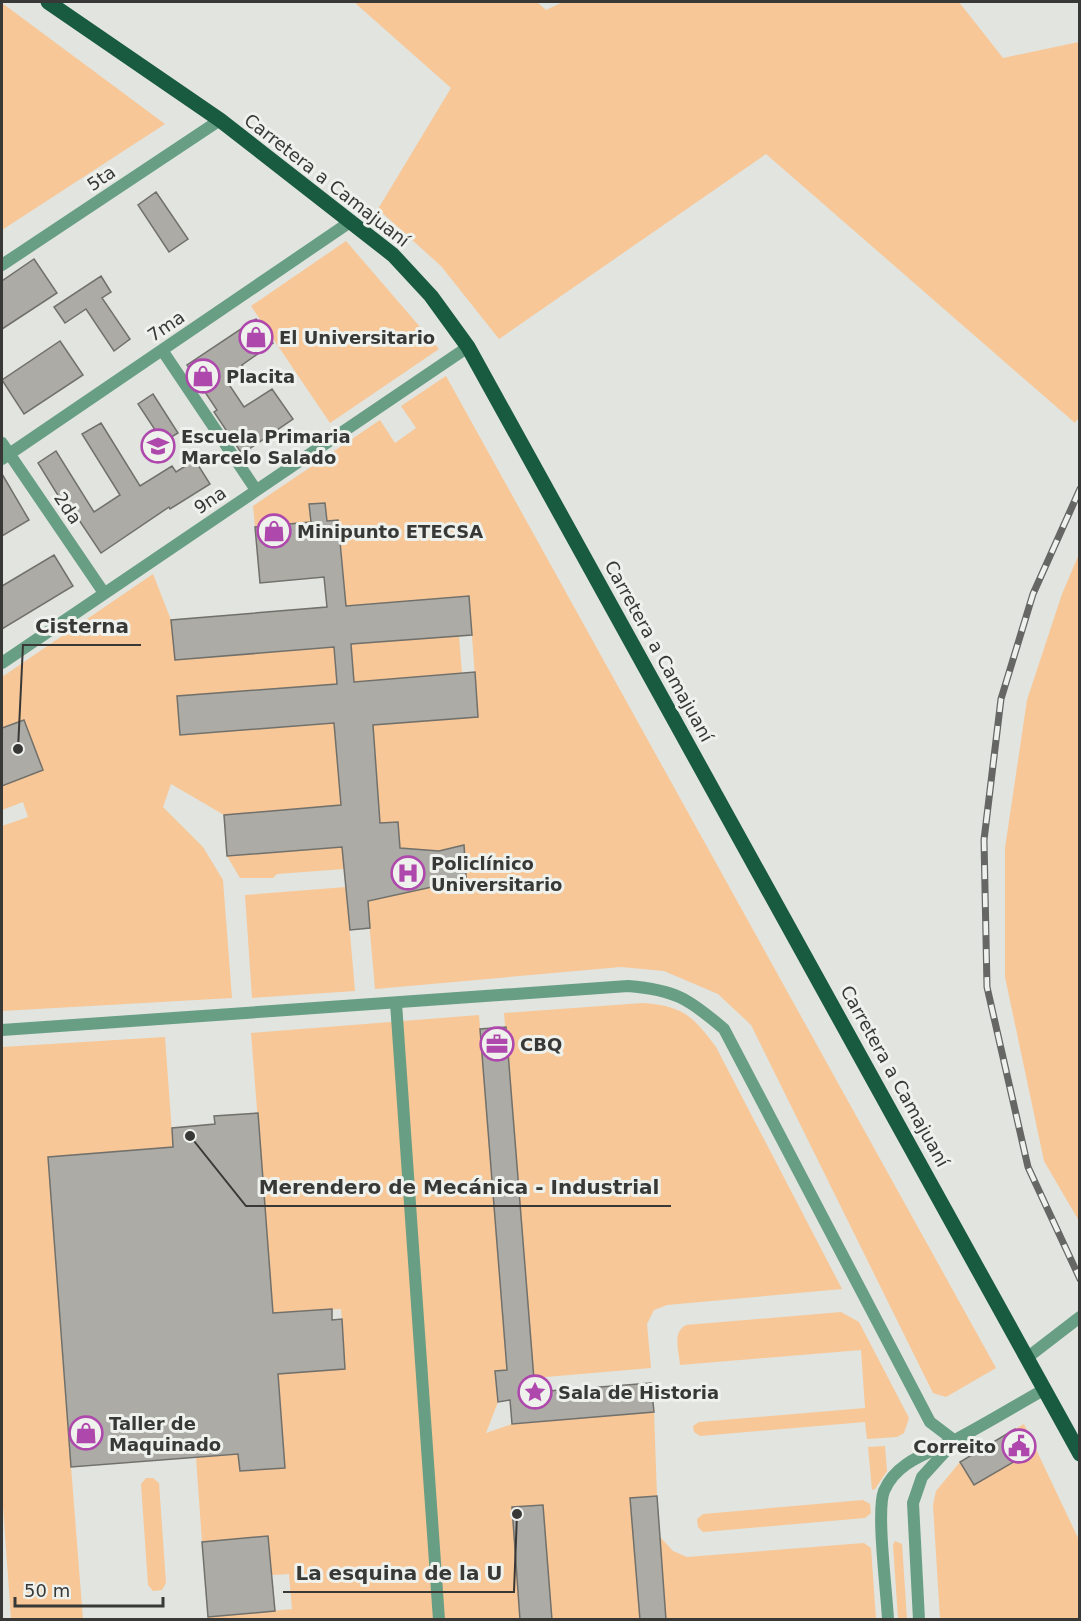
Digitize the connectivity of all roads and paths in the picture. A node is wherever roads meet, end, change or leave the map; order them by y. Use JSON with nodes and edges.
{"nodes":[{"id":1,"x":48,"y":2,"type":"edge"},
{"id":2,"x":220,"y":120,"type":"junction"},
{"id":3,"x":350,"y":222,"type":"junction"},
{"id":4,"x":2,"y":265,"type":"edge"},
{"id":5,"x":468,"y":347,"type":"junction"},
{"id":6,"x":162,"y":350,"type":"junction"},
{"id":7,"x":2,"y":443,"type":"edge"},
{"id":8,"x":5,"y":457,"type":"edge"},
{"id":9,"x":256,"y":490,"type":"junction"},
{"id":10,"x":104,"y":593,"type":"junction"},
{"id":11,"x":2,"y":663,"type":"edge"},
{"id":12,"x":396,"y":1002,"type":"junction"},
{"id":13,"x":2,"y":1030,"type":"edge"},
{"id":14,"x":1080,"y":1317,"type":"edge"},
{"id":15,"x":1028,"y":1357,"type":"junction"},
{"id":16,"x":1045,"y":1389,"type":"junction"},
{"id":17,"x":955,"y":1441,"type":"junction"},
{"id":18,"x":1080,"y":1454,"type":"edge"},
{"id":19,"x":439,"y":1620,"type":"edge"},
{"id":20,"x":888,"y":1620,"type":"edge"},
{"id":21,"x":919,"y":1620,"type":"edge"}],
"edges":[{"from":1,"to":2,"type":"main road","name":"Carretera a Camajuaní"},
{"from":2,"to":3,"type":"main road","name":"Carretera a Camajuaní"},
{"from":2,"to":4,"type":"street","name":"5ta"},
{"from":3,"to":5,"type":"main road","name":"Carretera a Camajuaní"},
{"from":3,"to":6,"type":"street","name":"7ma"},
{"from":5,"to":9,"type":"street","name":"9na"},
{"from":5,"to":15,"type":"main road","name":"Carretera a Camajuaní"},
{"from":6,"to":8,"type":"street","name":"7ma"},
{"from":6,"to":9,"type":"street"},
{"from":7,"to":8,"type":"street","name":"2da"},
{"from":8,"to":10,"type":"street","name":"2da"},
{"from":9,"to":10,"type":"street","name":"9na"},
{"from":10,"to":11,"type":"street","name":"9na"},
{"from":12,"to":13,"type":"street"},
{"from":12,"to":17,"type":"street"},
{"from":12,"to":19,"type":"street"},
{"from":14,"to":15,"type":"street"},
{"from":15,"to":16,"type":"main road","name":"Carretera a Camajuaní"},
{"from":16,"to":17,"type":"street"},
{"from":16,"to":18,"type":"main road","name":"Carretera a Camajuaní"},
{"from":17,"to":20,"type":"street"},
{"from":17,"to":21,"type":"street"}]}
